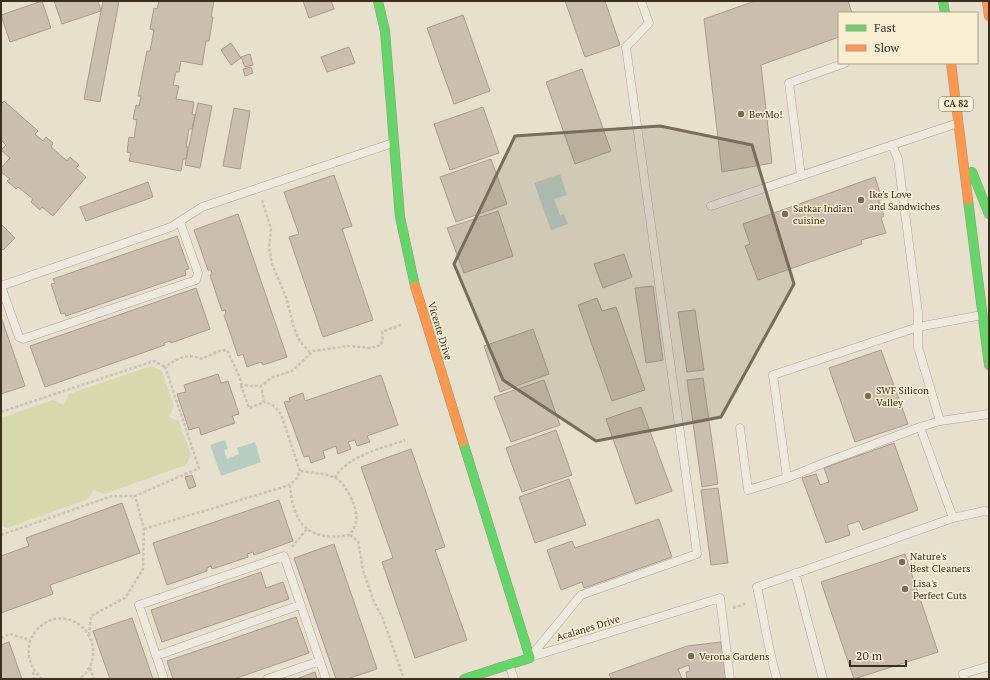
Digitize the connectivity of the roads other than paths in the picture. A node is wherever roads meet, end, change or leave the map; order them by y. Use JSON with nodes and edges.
{"nodes":[{"id":1,"x":378,"y":1,"type":"edge"},
{"id":2,"x":641,"y":1,"type":"edge"},
{"id":3,"x":943,"y":1,"type":"edge"},
{"id":4,"x":987,"y":1,"type":"edge"},
{"id":5,"x":945,"y":12,"type":"edge"},
{"id":6,"x":989,"y":16,"type":"edge"},
{"id":7,"x":842,"y":64,"type":"edge"},
{"id":8,"x":951,"y":64,"type":"edge"},
{"id":9,"x":958,"y":123,"type":"junction"},
{"id":10,"x":393,"y":143,"type":"junction"},
{"id":11,"x":892,"y":145,"type":"junction"},
{"id":12,"x":961,"y":145,"type":"junction"},
{"id":13,"x":801,"y":176,"type":"junction"},
{"id":14,"x":711,"y":206,"type":"dead end"},
{"id":15,"x":989,"y":214,"type":"edge"},
{"id":16,"x":180,"y":222,"type":"junction"},
{"id":17,"x":982,"y":315,"type":"junction"},
{"id":18,"x":918,"y":327,"type":"junction"},
{"id":19,"x":989,"y":365,"type":"edge"},
{"id":20,"x":989,"y":414,"type":"edge"},
{"id":21,"x":940,"y":421,"type":"junction"},
{"id":22,"x":920,"y":427,"type":"junction"},
{"id":23,"x":740,"y":428,"type":"dead end"},
{"id":24,"x":787,"y":478,"type":"junction"},
{"id":25,"x":989,"y":512,"type":"edge"},
{"id":26,"x":953,"y":518,"type":"junction"},
{"id":27,"x":795,"y":573,"type":"junction"},
{"id":28,"x":300,"y":606,"type":"junction"},
{"id":29,"x":156,"y":656,"type":"junction"},
{"id":30,"x":530,"y":658,"type":"junction"},
{"id":31,"x":320,"y":661,"type":"junction"},
{"id":32,"x":509,"y":664,"type":"junction"},
{"id":33,"x":989,"y":666,"type":"edge"},
{"id":34,"x":491,"y":674,"type":"edge"},
{"id":35,"x":164,"y":679,"type":"edge"},
{"id":36,"x":267,"y":679,"type":"edge"},
{"id":37,"x":326,"y":679,"type":"edge"},
{"id":38,"x":464,"y":679,"type":"edge"},
{"id":39,"x":514,"y":679,"type":"edge"},
{"id":40,"x":730,"y":679,"type":"edge"},
{"id":41,"x":777,"y":679,"type":"edge"},
{"id":42,"x":823,"y":679,"type":"edge"},
{"id":43,"x":965,"y":679,"type":"edge"}],
"edges":[{"from":1,"to":10,"type":"street","name":"Vicente Drive"},
{"from":2,"to":30,"type":"lane"},
{"from":3,"to":5,"type":"street"},
{"from":4,"to":6,"type":"street"},
{"from":7,"to":13,"type":"lane"},
{"from":8,"to":9,"type":"street","number":"CA 82"},
{"from":9,"to":11,"type":"lane"},
{"from":9,"to":12,"type":"street","number":"CA 82"},
{"from":10,"to":16,"type":"lane"},
{"from":10,"to":30,"type":"street","name":"Vicente Drive"},
{"from":11,"to":13,"type":"lane"},
{"from":11,"to":18,"type":"lane"},
{"from":12,"to":15,"type":"street"},
{"from":12,"to":17,"type":"street","number":"CA 82"},
{"from":13,"to":14,"type":"lane"},
{"from":16,"to":16,"type":"lane"},
{"from":17,"to":18,"type":"lane"},
{"from":17,"to":19,"type":"street","number":"CA 82"},
{"from":18,"to":21,"type":"lane"},
{"from":18,"to":24,"type":"lane"},
{"from":20,"to":21,"type":"lane"},
{"from":21,"to":22,"type":"lane"},
{"from":22,"to":24,"type":"lane"},
{"from":22,"to":26,"type":"lane"},
{"from":23,"to":24,"type":"lane"},
{"from":25,"to":26,"type":"lane"},
{"from":26,"to":27,"type":"lane"},
{"from":27,"to":41,"type":"lane"},
{"from":27,"to":42,"type":"lane"},
{"from":28,"to":29,"type":"lane"},
{"from":28,"to":29,"type":"lane"},
{"from":28,"to":31,"type":"lane"},
{"from":29,"to":35,"type":"lane"},
{"from":30,"to":32,"type":"street","name":"Acalanes Drive"},
{"from":30,"to":40,"type":"lane","name":"Acalanes Drive"},
{"from":31,"to":36,"type":"lane"},
{"from":31,"to":37,"type":"lane"},
{"from":32,"to":34,"type":"street","name":"Acalanes Drive"},
{"from":32,"to":39,"type":"lane"},
{"from":33,"to":43,"type":"lane"},
{"from":34,"to":38,"type":"street","name":"Acalanes Drive"}]}
